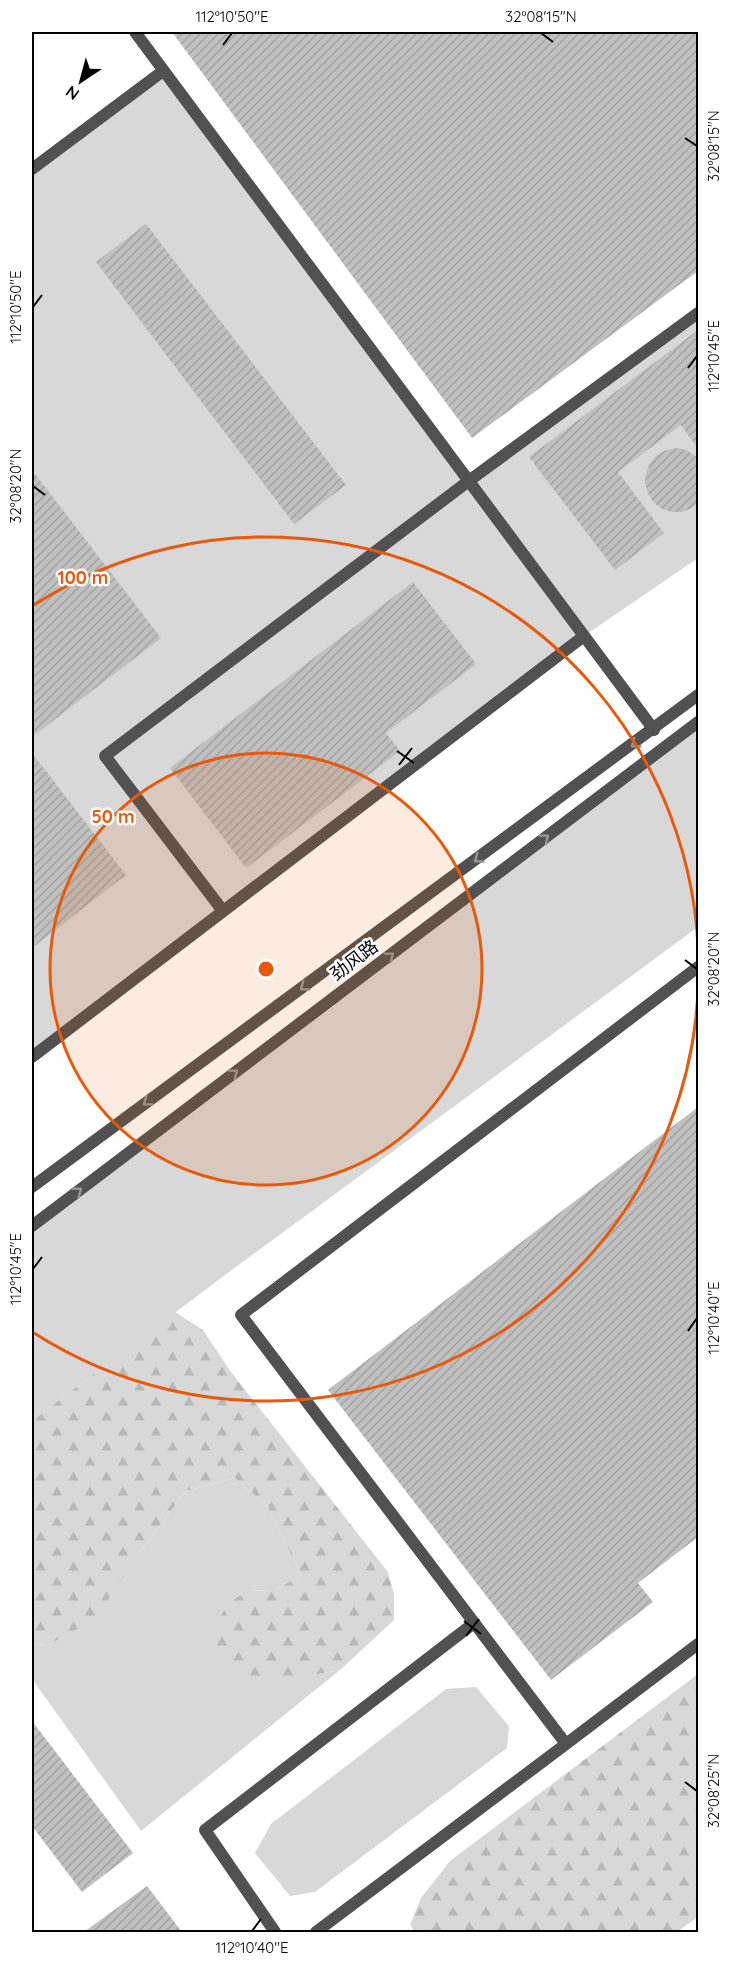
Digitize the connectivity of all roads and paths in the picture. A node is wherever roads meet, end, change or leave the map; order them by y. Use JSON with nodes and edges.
{"nodes":[{"id":1,"x":135,"y":32,"type":"edge"},
{"id":2,"x":163,"y":71,"type":"junction"},
{"id":3,"x":32,"y":169,"type":"edge"},
{"id":4,"x":699,"y":313,"type":"edge"},
{"id":5,"x":470,"y":480,"type":"junction"},
{"id":6,"x":584,"y":636,"type":"junction"},
{"id":7,"x":699,"y":696,"type":"edge"},
{"id":8,"x":699,"y":722,"type":"edge"},
{"id":9,"x":654,"y":730,"type":"junction"},
{"id":10,"x":223,"y":911,"type":"junction"},
{"id":11,"x":699,"y":967,"type":"edge"},
{"id":12,"x":32,"y":1057,"type":"edge"},
{"id":13,"x":32,"y":1186,"type":"edge"},
{"id":14,"x":32,"y":1226,"type":"edge"},
{"id":15,"x":474,"y":1623,"type":"junction"},
{"id":16,"x":699,"y":1644,"type":"edge"},
{"id":17,"x":566,"y":1744,"type":"junction"},
{"id":18,"x":275,"y":1932,"type":"edge"},
{"id":19,"x":316,"y":1932,"type":"edge"}],
"edges":[{"from":1,"to":2,"type":"street"},
{"from":2,"to":3,"type":"street"},
{"from":2,"to":5,"type":"street"},
{"from":4,"to":5,"type":"street"},
{"from":5,"to":6,"type":"street"},
{"from":5,"to":10,"type":"street"},
{"from":6,"to":9,"type":"street"},
{"from":6,"to":10,"type":"street"},
{"from":7,"to":9,"type":"street","name":"劲风路"},
{"from":14,"to":8,"type":"street","name":"劲风路","one_way":true},
{"from":9,"to":13,"type":"street","name":"劲风路","one_way":true},
{"from":10,"to":12,"type":"street"},
{"from":11,"to":15,"type":"street"},
{"from":15,"to":17,"type":"street"},
{"from":15,"to":18,"type":"street"},
{"from":16,"to":17,"type":"street"},
{"from":17,"to":19,"type":"street"}]}
